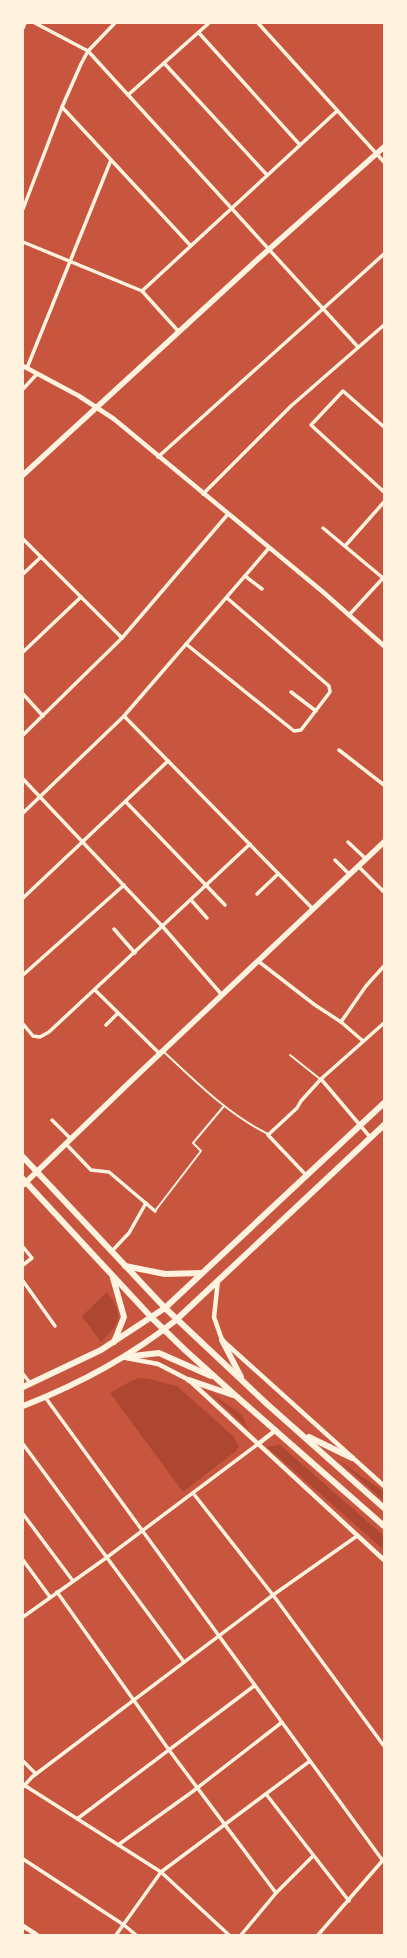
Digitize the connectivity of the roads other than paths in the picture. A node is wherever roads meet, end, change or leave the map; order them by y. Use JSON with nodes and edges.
{"nodes":[{"id":1,"x":25,"y":23,"type":"edge"},
{"id":2,"x":35,"y":23,"type":"edge"},
{"id":3,"x":114,"y":23,"type":"edge"},
{"id":4,"x":209,"y":23,"type":"edge"},
{"id":5,"x":258,"y":23,"type":"edge"},
{"id":6,"x":23,"y":28,"type":"edge"},
{"id":7,"x":199,"y":32,"type":"junction"},
{"id":8,"x":88,"y":51,"type":"junction"},
{"id":9,"x":164,"y":63,"type":"junction"},
{"id":10,"x":128,"y":96,"type":"junction"},
{"id":11,"x":62,"y":107,"type":"junction"},
{"id":12,"x":337,"y":111,"type":"junction"},
{"id":13,"x":300,"y":145,"type":"junction"},
{"id":14,"x":384,"y":147,"type":"edge"},
{"id":15,"x":376,"y":154,"type":"junction"},
{"id":16,"x":111,"y":160,"type":"junction"},
{"id":17,"x":384,"y":162,"type":"edge"},
{"id":18,"x":267,"y":175,"type":"junction"},
{"id":19,"x":230,"y":208,"type":"junction"},
{"id":20,"x":23,"y":209,"type":"edge"},
{"id":21,"x":23,"y":242,"type":"edge"},
{"id":22,"x":190,"y":245,"type":"junction"},
{"id":23,"x":270,"y":250,"type":"junction"},
{"id":24,"x":384,"y":254,"type":"edge"},
{"id":25,"x":69,"y":261,"type":"junction"},
{"id":26,"x":142,"y":291,"type":"junction"},
{"id":27,"x":324,"y":309,"type":"junction"},
{"id":28,"x":384,"y":325,"type":"edge"},
{"id":29,"x":179,"y":332,"type":"junction"},
{"id":30,"x":358,"y":347,"type":"junction"},
{"id":31,"x":25,"y":367,"type":"edge"},
{"id":32,"x":37,"y":374,"type":"junction"},
{"id":33,"x":23,"y":389,"type":"edge"},
{"id":34,"x":98,"y":407,"type":"junction"},
{"id":35,"x":384,"y":427,"type":"edge"},
{"id":36,"x":158,"y":457,"type":"junction"},
{"id":37,"x":23,"y":476,"type":"edge"},
{"id":38,"x":384,"y":492,"type":"edge"},
{"id":39,"x":203,"y":494,"type":"junction"},
{"id":40,"x":384,"y":502,"type":"edge"},
{"id":41,"x":228,"y":514,"type":"junction"},
{"id":42,"x":323,"y":528,"type":"dead end"},
{"id":43,"x":23,"y":539,"type":"edge"},
{"id":44,"x":345,"y":546,"type":"junction"},
{"id":45,"x":269,"y":548,"type":"junction"},
{"id":46,"x":42,"y":558,"type":"junction"},
{"id":47,"x":23,"y":574,"type":"edge"},
{"id":48,"x":245,"y":576,"type":"junction"},
{"id":49,"x":384,"y":578,"type":"edge"},
{"id":50,"x":262,"y":589,"type":"dead end"},
{"id":51,"x":81,"y":597,"type":"junction"},
{"id":52,"x":227,"y":598,"type":"junction"},
{"id":53,"x":349,"y":615,"type":"junction"},
{"id":54,"x":122,"y":638,"type":"junction"},
{"id":55,"x":186,"y":644,"type":"junction"},
{"id":56,"x":384,"y":646,"type":"edge"},
{"id":57,"x":23,"y":652,"type":"edge"},
{"id":58,"x":292,"y":692,"type":"dead end"},
{"id":59,"x":23,"y":694,"type":"edge"},
{"id":60,"x":316,"y":712,"type":"junction"},
{"id":61,"x":43,"y":716,"type":"junction"},
{"id":62,"x":124,"y":716,"type":"junction"},
{"id":63,"x":23,"y":734,"type":"edge"},
{"id":64,"x":339,"y":750,"type":"dead end"},
{"id":65,"x":168,"y":761,"type":"junction"},
{"id":66,"x":23,"y":780,"type":"edge"},
{"id":67,"x":384,"y":785,"type":"edge"},
{"id":68,"x":40,"y":798,"type":"junction"},
{"id":69,"x":126,"y":802,"type":"junction"},
{"id":70,"x":23,"y":813,"type":"edge"},
{"id":71,"x":82,"y":842,"type":"junction"},
{"id":72,"x":348,"y":842,"type":"dead end"},
{"id":73,"x":384,"y":842,"type":"edge"},
{"id":74,"x":250,"y":844,"type":"junction"},
{"id":75,"x":366,"y":859,"type":"junction"},
{"id":76,"x":335,"y":860,"type":"dead end"},
{"id":77,"x":358,"y":866,"type":"junction"},
{"id":78,"x":278,"y":874,"type":"junction"},
{"id":79,"x":349,"y":874,"type":"junction"},
{"id":80,"x":124,"y":885,"type":"junction"},
{"id":81,"x":206,"y":885,"type":"junction"},
{"id":82,"x":384,"y":892,"type":"edge"},
{"id":83,"x":257,"y":894,"type":"dead end"},
{"id":84,"x":23,"y":898,"type":"edge"},
{"id":85,"x":191,"y":900,"type":"junction"},
{"id":86,"x":225,"y":905,"type":"dead end"},
{"id":87,"x":313,"y":909,"type":"junction"},
{"id":88,"x":207,"y":918,"type":"dead end"},
{"id":89,"x":163,"y":926,"type":"junction"},
{"id":90,"x":114,"y":930,"type":"dead end"},
{"id":91,"x":135,"y":953,"type":"junction"},
{"id":92,"x":258,"y":961,"type":"junction"},
{"id":93,"x":384,"y":966,"type":"edge"},
{"id":94,"x":23,"y":975,"type":"edge"},
{"id":95,"x":95,"y":990,"type":"junction"},
{"id":96,"x":222,"y":995,"type":"junction"},
{"id":97,"x":118,"y":1013,"type":"junction"},
{"id":98,"x":341,"y":1022,"type":"junction"},
{"id":99,"x":384,"y":1022,"type":"edge"},
{"id":100,"x":23,"y":1024,"type":"edge"},
{"id":101,"x":106,"y":1025,"type":"dead end"},
{"id":102,"x":363,"y":1041,"type":"junction"},
{"id":103,"x":161,"y":1053,"type":"junction"},
{"id":104,"x":290,"y":1055,"type":"dead end"},
{"id":105,"x":321,"y":1079,"type":"junction"},
{"id":106,"x":384,"y":1103,"type":"edge"},
{"id":107,"x":224,"y":1106,"type":"junction"},
{"id":108,"x":52,"y":1120,"type":"dead end"},
{"id":109,"x":359,"y":1125,"type":"junction"},
{"id":110,"x":384,"y":1125,"type":"edge"},
{"id":111,"x":268,"y":1135,"type":"junction"},
{"id":112,"x":370,"y":1137,"type":"junction"},
{"id":113,"x":71,"y":1139,"type":"junction"},
{"id":114,"x":66,"y":1144,"type":"junction"},
{"id":115,"x":23,"y":1157,"type":"edge"},
{"id":116,"x":37,"y":1172,"type":"junction"},
{"id":117,"x":306,"y":1175,"type":"junction"},
{"id":118,"x":24,"y":1182,"type":"edge"},
{"id":119,"x":146,"y":1203,"type":"junction"},
{"id":120,"x":155,"y":1211,"type":"joint"},
{"id":121,"x":23,"y":1246,"type":"edge"},
{"id":122,"x":111,"y":1252,"type":"junction"},
{"id":123,"x":23,"y":1265,"type":"edge"},
{"id":124,"x":124,"y":1266,"type":"junction"},
{"id":125,"x":202,"y":1273,"type":"junction"},
{"id":126,"x":113,"y":1277,"type":"junction"},
{"id":127,"x":218,"y":1279,"type":"junction"},
{"id":128,"x":23,"y":1281,"type":"edge"},
{"id":129,"x":165,"y":1308,"type":"junction"},
{"id":130,"x":152,"y":1318,"type":"junction"},
{"id":131,"x":176,"y":1320,"type":"junction"},
{"id":132,"x":55,"y":1326,"type":"dead end"},
{"id":133,"x":164,"y":1330,"type":"junction"},
{"id":134,"x":222,"y":1340,"type":"junction"},
{"id":135,"x":114,"y":1342,"type":"junction"},
{"id":136,"x":122,"y":1357,"type":"junction"},
{"id":137,"x":23,"y":1374,"type":"edge"},
{"id":138,"x":217,"y":1379,"type":"junction"},
{"id":139,"x":189,"y":1380,"type":"junction"},
{"id":140,"x":244,"y":1382,"type":"junction"},
{"id":141,"x":31,"y":1384,"type":"junction"},
{"id":142,"x":23,"y":1387,"type":"edge"},
{"id":143,"x":236,"y":1396,"type":"junction"},
{"id":144,"x":44,"y":1397,"type":"junction"},
{"id":145,"x":23,"y":1406,"type":"edge"},
{"id":146,"x":276,"y":1430,"type":"junction"},
{"id":147,"x":301,"y":1434,"type":"junction"},
{"id":148,"x":23,"y":1444,"type":"edge"},
{"id":149,"x":258,"y":1444,"type":"junction"},
{"id":150,"x":352,"y":1458,"type":"junction"},
{"id":151,"x":384,"y":1486,"type":"edge"},
{"id":152,"x":193,"y":1492,"type":"junction"},
{"id":153,"x":384,"y":1508,"type":"edge"},
{"id":154,"x":23,"y":1514,"type":"edge"},
{"id":155,"x":384,"y":1526,"type":"edge"},
{"id":156,"x":142,"y":1531,"type":"junction"},
{"id":157,"x":357,"y":1536,"type":"junction"},
{"id":158,"x":106,"y":1558,"type":"junction"},
{"id":159,"x":23,"y":1560,"type":"edge"},
{"id":160,"x":384,"y":1560,"type":"edge"},
{"id":161,"x":73,"y":1581,"type":"junction"},
{"id":162,"x":57,"y":1592,"type":"junction"},
{"id":163,"x":273,"y":1595,"type":"junction"},
{"id":164,"x":50,"y":1596,"type":"junction"},
{"id":165,"x":23,"y":1617,"type":"edge"},
{"id":166,"x":219,"y":1636,"type":"junction"},
{"id":167,"x":184,"y":1662,"type":"junction"},
{"id":168,"x":254,"y":1686,"type":"junction"},
{"id":169,"x":134,"y":1700,"type":"junction"},
{"id":170,"x":281,"y":1723,"type":"junction"},
{"id":171,"x":384,"y":1746,"type":"edge"},
{"id":172,"x":169,"y":1750,"type":"junction"},
{"id":173,"x":23,"y":1761,"type":"edge"},
{"id":174,"x":310,"y":1761,"type":"junction"},
{"id":175,"x":36,"y":1774,"type":"junction"},
{"id":176,"x":24,"y":1786,"type":"edge"},
{"id":177,"x":197,"y":1788,"type":"junction"},
{"id":178,"x":266,"y":1794,"type":"junction"},
{"id":179,"x":77,"y":1819,"type":"junction"},
{"id":180,"x":224,"y":1824,"type":"junction"},
{"id":181,"x":118,"y":1845,"type":"junction"},
{"id":182,"x":313,"y":1856,"type":"junction"},
{"id":183,"x":23,"y":1860,"type":"edge"},
{"id":184,"x":383,"y":1860,"type":"edge"},
{"id":185,"x":161,"y":1872,"type":"junction"},
{"id":186,"x":276,"y":1893,"type":"junction"},
{"id":187,"x":349,"y":1901,"type":"junction"},
{"id":188,"x":124,"y":1925,"type":"junction"},
{"id":189,"x":23,"y":1926,"type":"edge"},
{"id":190,"x":37,"y":1935,"type":"edge"},
{"id":191,"x":116,"y":1935,"type":"edge"},
{"id":192,"x":136,"y":1935,"type":"edge"},
{"id":193,"x":230,"y":1935,"type":"edge"},
{"id":194,"x":242,"y":1935,"type":"edge"},
{"id":195,"x":318,"y":1935,"type":"edge"}],
"edges":[{"from":1,"to":6,"type":"street"},
{"from":2,"to":8,"type":"street"},
{"from":3,"to":8,"type":"street"},
{"from":4,"to":7,"type":"street"},
{"from":5,"to":12,"type":"street"},
{"from":7,"to":9,"type":"street"},
{"from":7,"to":13,"type":"street"},
{"from":8,"to":10,"type":"street"},
{"from":8,"to":11,"type":"street"},
{"from":9,"to":10,"type":"street"},
{"from":9,"to":18,"type":"street"},
{"from":10,"to":19,"type":"street"},
{"from":11,"to":16,"type":"street"},
{"from":11,"to":20,"type":"street"},
{"from":12,"to":13,"type":"street"},
{"from":12,"to":15,"type":"street"},
{"from":13,"to":18,"type":"street"},
{"from":14,"to":15,"type":"main road"},
{"from":15,"to":17,"type":"street"},
{"from":15,"to":23,"type":"main road"},
{"from":16,"to":22,"type":"street"},
{"from":16,"to":25,"type":"street"},
{"from":18,"to":19,"type":"street"},
{"from":19,"to":22,"type":"street"},
{"from":19,"to":23,"type":"street"},
{"from":21,"to":25,"type":"street"},
{"from":22,"to":26,"type":"street"},
{"from":23,"to":27,"type":"street"},
{"from":23,"to":29,"type":"main road"},
{"from":24,"to":27,"type":"street"},
{"from":25,"to":26,"type":"street"},
{"from":25,"to":31,"type":"street"},
{"from":26,"to":29,"type":"street"},
{"from":27,"to":30,"type":"street"},
{"from":27,"to":36,"type":"street"},
{"from":28,"to":30,"type":"street"},
{"from":29,"to":34,"type":"main road"},
{"from":30,"to":39,"type":"street"},
{"from":31,"to":32,"type":"street"},
{"from":32,"to":33,"type":"street"},
{"from":32,"to":34,"type":"street"},
{"from":34,"to":36,"type":"street"},
{"from":34,"to":37,"type":"main road"},
{"from":35,"to":38,"type":"street"},
{"from":36,"to":39,"type":"street"},
{"from":39,"to":41,"type":"street"},
{"from":40,"to":44,"type":"street"},
{"from":41,"to":45,"type":"street"},
{"from":41,"to":54,"type":"street"},
{"from":42,"to":44,"type":"street"},
{"from":43,"to":46,"type":"street"},
{"from":44,"to":49,"type":"street"},
{"from":45,"to":48,"type":"street"},
{"from":45,"to":53,"type":"street"},
{"from":46,"to":47,"type":"street"},
{"from":46,"to":51,"type":"street"},
{"from":48,"to":50,"type":"street"},
{"from":48,"to":52,"type":"street"},
{"from":49,"to":53,"type":"street"},
{"from":51,"to":54,"type":"street"},
{"from":51,"to":57,"type":"street"},
{"from":52,"to":55,"type":"street"},
{"from":52,"to":60,"type":"street"},
{"from":53,"to":56,"type":"street"},
{"from":54,"to":61,"type":"street"},
{"from":55,"to":60,"type":"street"},
{"from":55,"to":62,"type":"street"},
{"from":58,"to":60,"type":"street"},
{"from":59,"to":61,"type":"street"},
{"from":61,"to":63,"type":"street"},
{"from":62,"to":65,"type":"street"},
{"from":62,"to":68,"type":"street"},
{"from":64,"to":67,"type":"street"},
{"from":65,"to":69,"type":"street"},
{"from":65,"to":74,"type":"street"},
{"from":66,"to":68,"type":"street"},
{"from":68,"to":70,"type":"street"},
{"from":68,"to":71,"type":"street"},
{"from":69,"to":71,"type":"street"},
{"from":69,"to":81,"type":"street"},
{"from":71,"to":80,"type":"street"},
{"from":71,"to":84,"type":"street"},
{"from":72,"to":75,"type":"street"},
{"from":73,"to":75,"type":"main road"},
{"from":74,"to":78,"type":"street"},
{"from":74,"to":81,"type":"street"},
{"from":75,"to":77,"type":"main road"},
{"from":76,"to":79,"type":"street"},
{"from":77,"to":79,"type":"main road"},
{"from":77,"to":82,"type":"street"},
{"from":78,"to":83,"type":"street"},
{"from":78,"to":87,"type":"street"},
{"from":79,"to":87,"type":"main road"},
{"from":80,"to":89,"type":"street"},
{"from":80,"to":94,"type":"street"},
{"from":81,"to":85,"type":"street"},
{"from":81,"to":86,"type":"street"},
{"from":85,"to":88,"type":"street"},
{"from":85,"to":89,"type":"street"},
{"from":87,"to":92,"type":"main road"},
{"from":89,"to":91,"type":"street"},
{"from":89,"to":96,"type":"street"},
{"from":90,"to":91,"type":"street"},
{"from":91,"to":95,"type":"street"},
{"from":92,"to":96,"type":"main road"},
{"from":92,"to":98,"type":"street"},
{"from":93,"to":98,"type":"street"},
{"from":95,"to":97,"type":"street"},
{"from":95,"to":100,"type":"street"},
{"from":96,"to":103,"type":"main road"},
{"from":97,"to":101,"type":"street"},
{"from":97,"to":103,"type":"street"},
{"from":98,"to":102,"type":"street"},
{"from":99,"to":102,"type":"street"},
{"from":102,"to":105,"type":"street"},
{"from":103,"to":107,"type":"lane"},
{"from":103,"to":113,"type":"main road"},
{"from":104,"to":105,"type":"lane"},
{"from":105,"to":109,"type":"street"},
{"from":105,"to":111,"type":"street"},
{"from":106,"to":109,"type":"main road"},
{"from":107,"to":111,"type":"lane"},
{"from":107,"to":120,"type":"lane"},
{"from":108,"to":113,"type":"street"},
{"from":109,"to":112,"type":"street"},
{"from":109,"to":117,"type":"main road"},
{"from":110,"to":112,"type":"main road"},
{"from":111,"to":117,"type":"street"},
{"from":112,"to":127,"type":"main road"},
{"from":113,"to":114,"type":"main road"},
{"from":114,"to":116,"type":"main road"},
{"from":114,"to":119,"type":"street"},
{"from":115,"to":116,"type":"main road"},
{"from":116,"to":118,"type":"main road"},
{"from":116,"to":122,"type":"main road"},
{"from":117,"to":125,"type":"main road"},
{"from":118,"to":126,"type":"main road"},
{"from":119,"to":120,"type":"street"},
{"from":119,"to":122,"type":"street"},
{"from":121,"to":123,"type":"street"},
{"from":122,"to":124,"type":"main road"},
{"from":124,"to":125,"type":"main road"},
{"from":124,"to":129,"type":"main road"},
{"from":125,"to":129,"type":"main road"},
{"from":126,"to":130,"type":"main road"},
{"from":126,"to":135,"type":"main road"},
{"from":127,"to":131,"type":"main road"},
{"from":127,"to":134,"type":"street"},
{"from":128,"to":132,"type":"street"},
{"from":129,"to":130,"type":"main road"},
{"from":129,"to":131,"type":"main road"},
{"from":130,"to":133,"type":"main road"},
{"from":130,"to":135,"type":"main road"},
{"from":131,"to":133,"type":"main road"},
{"from":131,"to":140,"type":"main road"},
{"from":133,"to":136,"type":"main road"},
{"from":133,"to":138,"type":"main road"},
{"from":134,"to":140,"type":"main road"},
{"from":134,"to":150,"type":"street"},
{"from":135,"to":141,"type":"main road"},
{"from":136,"to":138,"type":"main road"},
{"from":136,"to":139,"type":"street"},
{"from":136,"to":144,"type":"main road"},
{"from":137,"to":141,"type":"street"},
{"from":138,"to":143,"type":"main road"},
{"from":139,"to":143,"type":"main road"},
{"from":139,"to":149,"type":"street"},
{"from":140,"to":147,"type":"main road"},
{"from":141,"to":142,"type":"main road"},
{"from":143,"to":146,"type":"main road"},
{"from":144,"to":145,"type":"main road"},
{"from":144,"to":156,"type":"street"},
{"from":146,"to":149,"type":"street"},
{"from":146,"to":155,"type":"main road"},
{"from":147,"to":150,"type":"main road"},
{"from":147,"to":153,"type":"main road"},
{"from":148,"to":158,"type":"street"},
{"from":149,"to":152,"type":"street"},
{"from":149,"to":157,"type":"street"},
{"from":150,"to":151,"type":"street"},
{"from":152,"to":156,"type":"street"},
{"from":152,"to":163,"type":"street"},
{"from":154,"to":161,"type":"street"},
{"from":156,"to":158,"type":"street"},
{"from":156,"to":166,"type":"street"},
{"from":157,"to":160,"type":"street"},
{"from":157,"to":163,"type":"street"},
{"from":158,"to":161,"type":"street"},
{"from":158,"to":167,"type":"street"},
{"from":159,"to":164,"type":"street"},
{"from":161,"to":162,"type":"street"},
{"from":162,"to":164,"type":"street"},
{"from":162,"to":169,"type":"street"},
{"from":163,"to":166,"type":"street"},
{"from":163,"to":171,"type":"street"},
{"from":164,"to":165,"type":"street"},
{"from":166,"to":167,"type":"street"},
{"from":166,"to":168,"type":"street"},
{"from":167,"to":169,"type":"street"},
{"from":168,"to":170,"type":"street"},
{"from":168,"to":172,"type":"street"},
{"from":169,"to":172,"type":"street"},
{"from":169,"to":175,"type":"street"},
{"from":170,"to":174,"type":"street"},
{"from":170,"to":177,"type":"street"},
{"from":172,"to":177,"type":"street"},
{"from":172,"to":179,"type":"street"},
{"from":173,"to":175,"type":"street"},
{"from":174,"to":178,"type":"street"},
{"from":174,"to":184,"type":"street"},
{"from":175,"to":176,"type":"street"},
{"from":176,"to":179,"type":"street"},
{"from":177,"to":180,"type":"street"},
{"from":177,"to":181,"type":"street"},
{"from":178,"to":180,"type":"street"},
{"from":178,"to":182,"type":"street"},
{"from":179,"to":181,"type":"street"},
{"from":180,"to":185,"type":"street"},
{"from":180,"to":186,"type":"street"},
{"from":181,"to":185,"type":"street"},
{"from":182,"to":186,"type":"street"},
{"from":182,"to":187,"type":"street"},
{"from":183,"to":188,"type":"street"},
{"from":184,"to":187,"type":"street"},
{"from":185,"to":188,"type":"street"},
{"from":185,"to":193,"type":"street"},
{"from":186,"to":194,"type":"street"},
{"from":187,"to":195,"type":"street"},
{"from":188,"to":191,"type":"street"},
{"from":188,"to":192,"type":"street"},
{"from":189,"to":190,"type":"street"}]}
